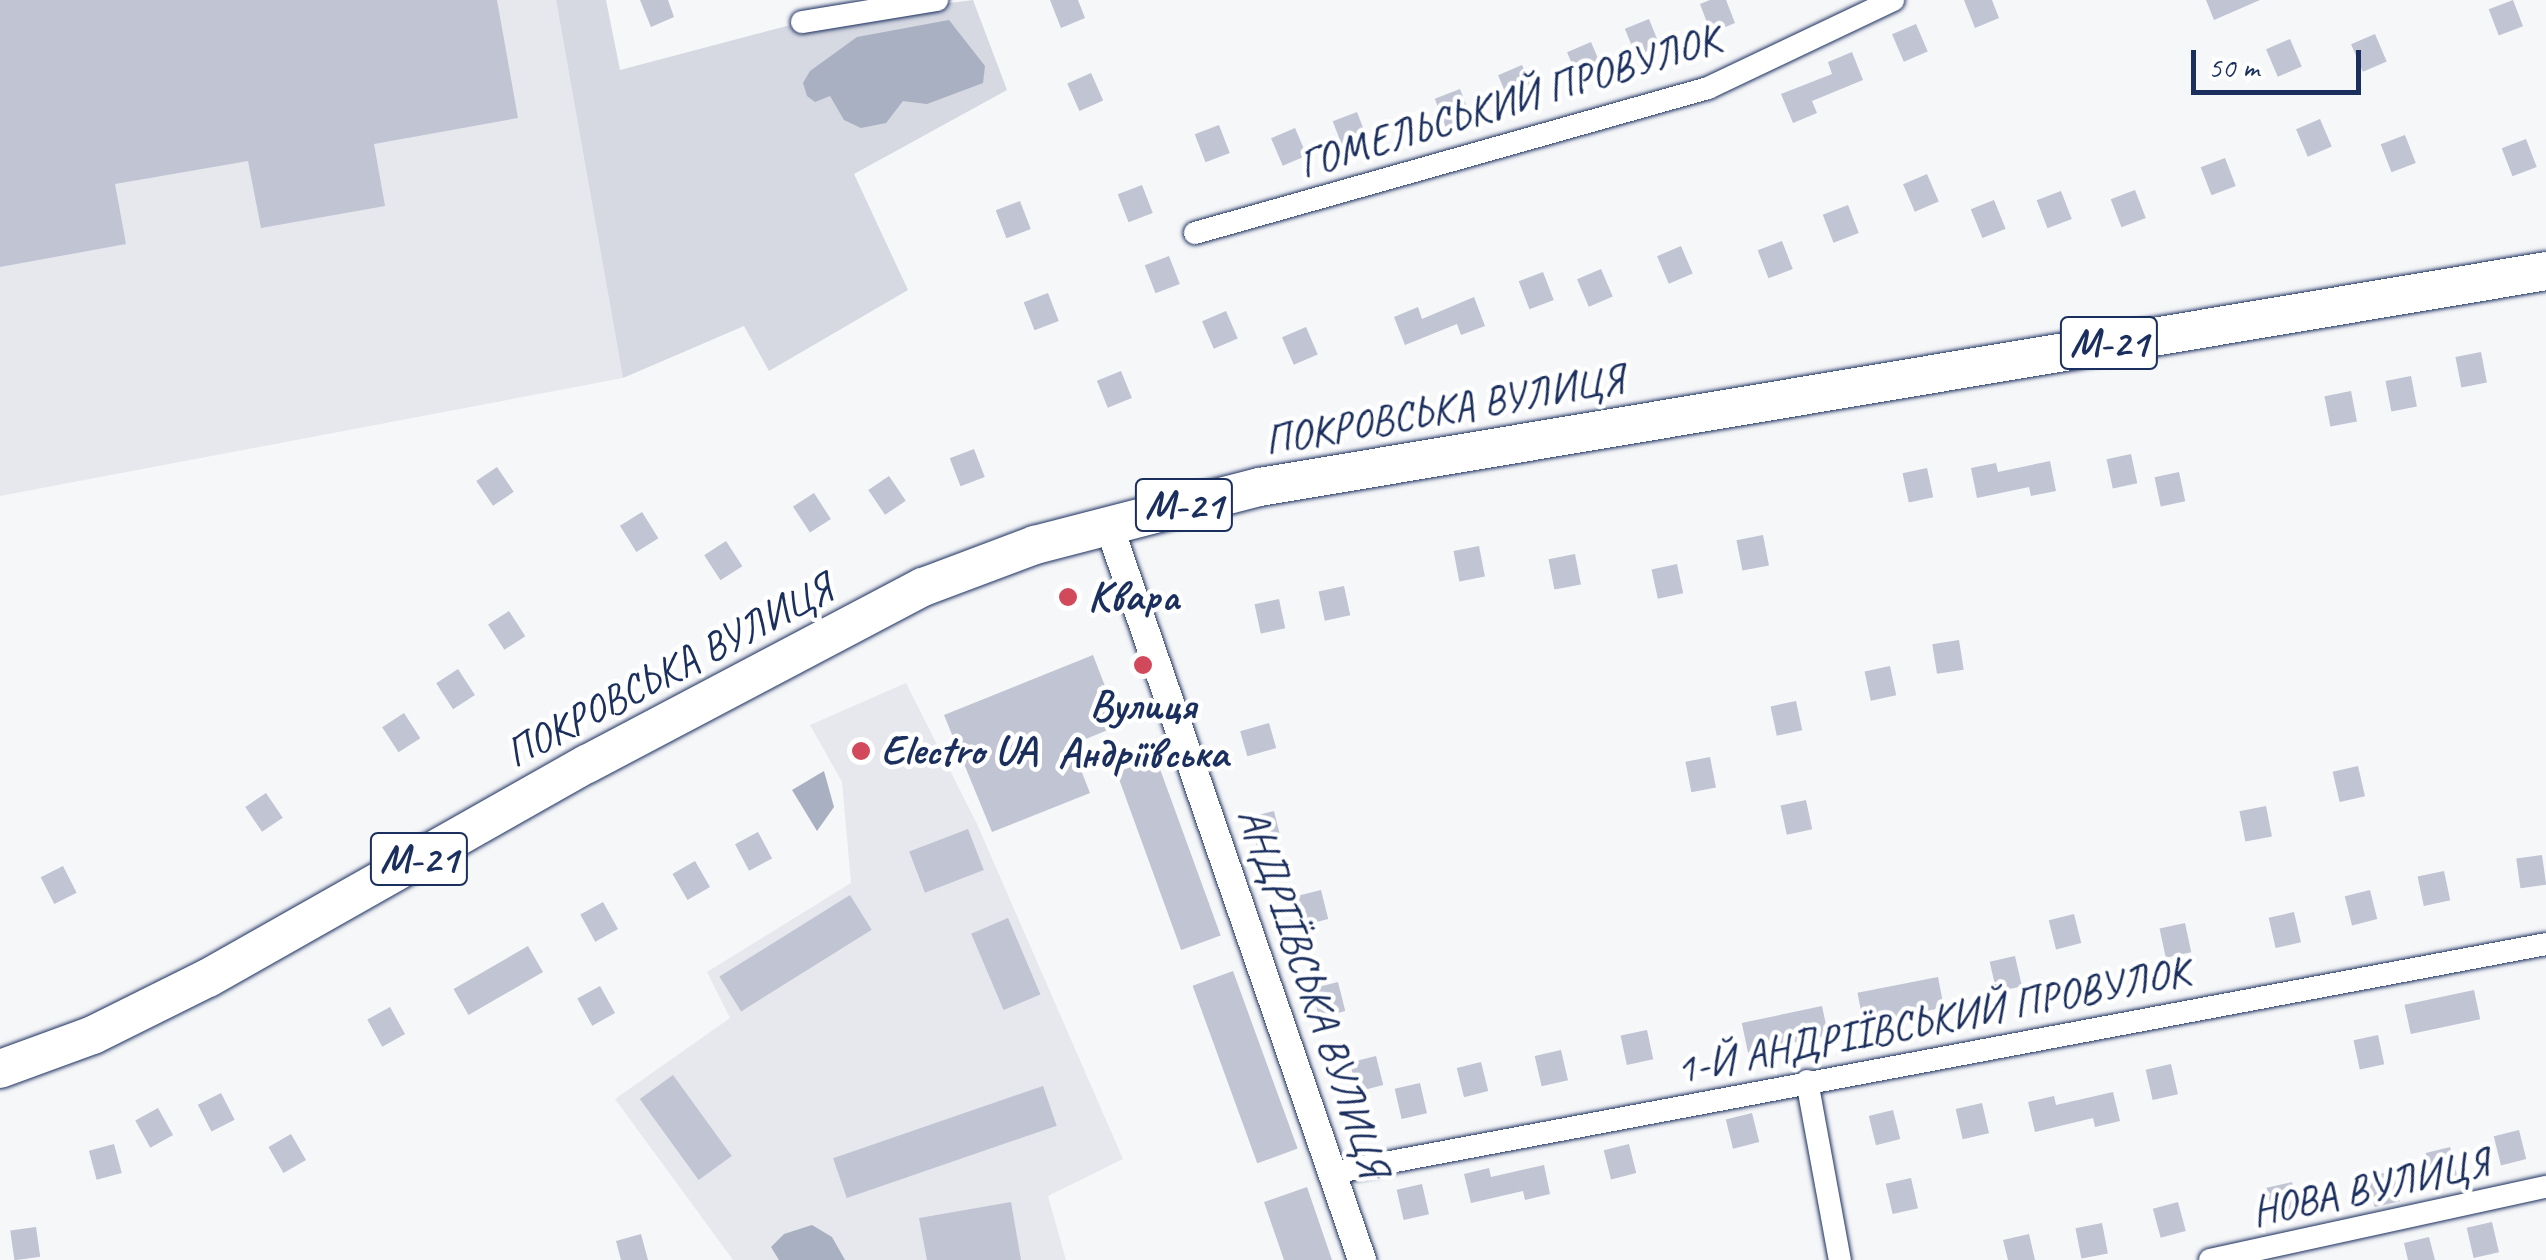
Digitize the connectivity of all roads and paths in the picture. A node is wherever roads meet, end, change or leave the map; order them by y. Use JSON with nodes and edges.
{"nodes":[{"id":1,"x":937,"y":0,"type":"edge"},
{"id":2,"x":1893,"y":0,"type":"edge"},
{"id":3,"x":802,"y":22,"type":"dead end"},
{"id":4,"x":1195,"y":233,"type":"dead end"},
{"id":5,"x":2546,"y":271,"type":"edge"},
{"id":6,"x":1108,"y":524,"type":"junction"},
{"id":7,"x":2546,"y":944,"type":"edge"},
{"id":8,"x":0,"y":1069,"type":"edge"},
{"id":9,"x":1807,"y":1082,"type":"junction"},
{"id":10,"x":1332,"y":1172,"type":"junction"},
{"id":11,"x":2546,"y":1187,"type":"edge"},
{"id":12,"x":1362,"y":1260,"type":"edge"},
{"id":13,"x":1840,"y":1260,"type":"edge"},
{"id":14,"x":2210,"y":1260,"type":"edge"}],
"edges":[{"from":1,"to":3,"type":"street"},
{"from":2,"to":4,"type":"street","name":"ГОМЕЛЬСЬКИЙ ПРОВУЛОК"},
{"from":5,"to":6,"type":"highway","name":"ПОКРОВСЬКА ВУЛИЦЯ","number":"М-21"},
{"from":6,"to":8,"type":"highway","name":"ПОКРОВСЬКА ВУЛИЦЯ","number":"М-21"},
{"from":6,"to":10,"type":"street","name":"АНДРІЇВСЬКА ВУЛИЦЯ"},
{"from":7,"to":9,"type":"street","name":"1-Й АНДРІЇВСЬКИЙ ПРОВУЛОК"},
{"from":9,"to":10,"type":"street","name":"1-Й АНДРІЇВСЬКИЙ ПРОВУЛОК"},
{"from":9,"to":13,"type":"street"},
{"from":10,"to":12,"type":"street","name":"АНДРІЇВСЬКА ВУЛИЦЯ"},
{"from":11,"to":14,"type":"street","name":"НОВА ВУЛИЦЯ"}]}
